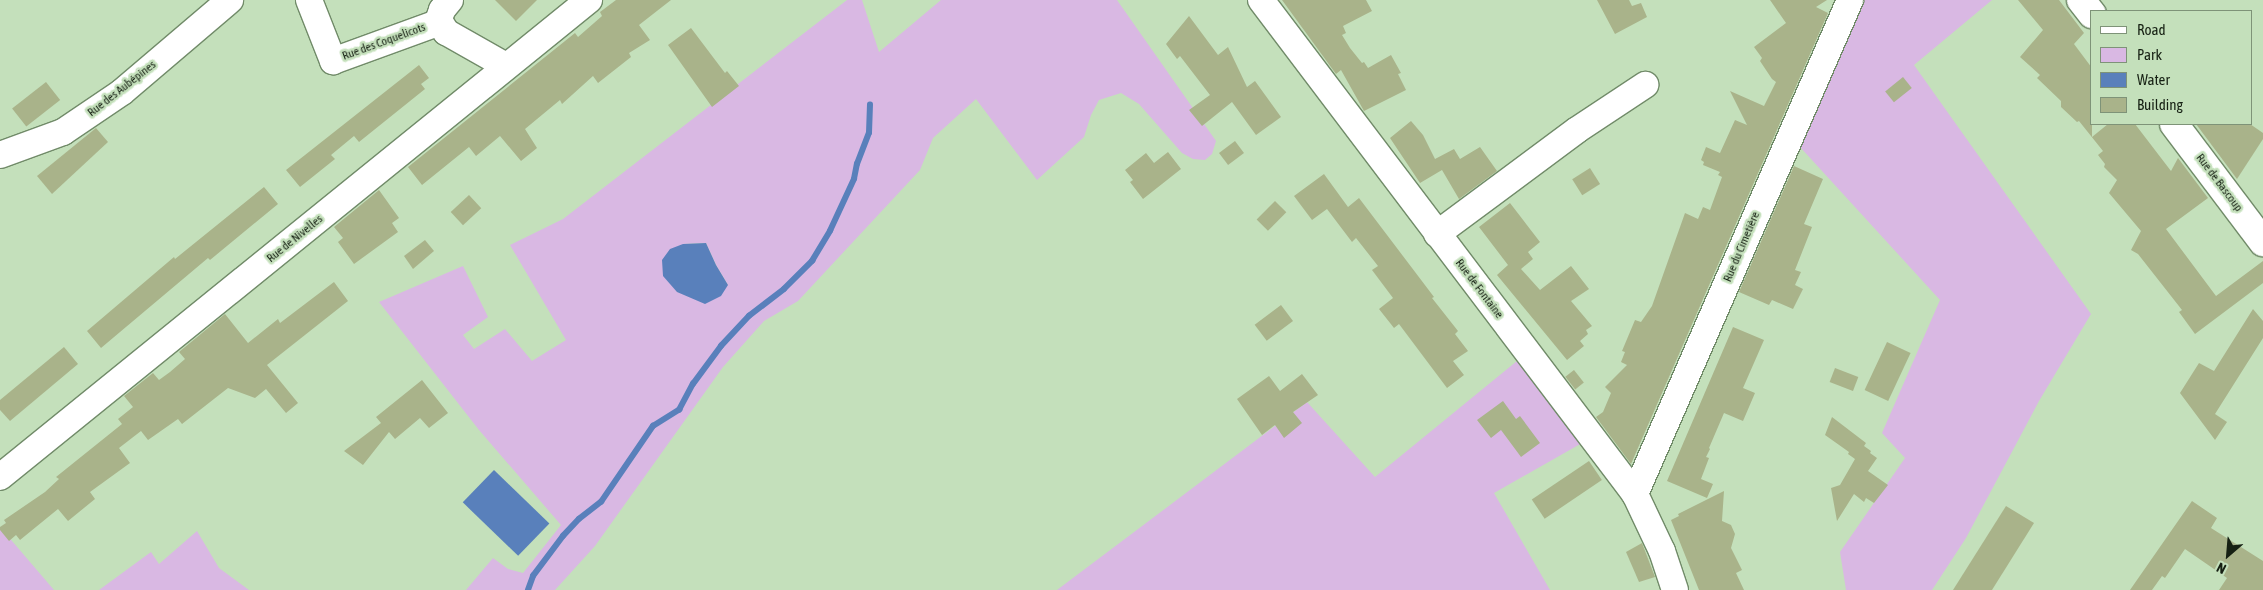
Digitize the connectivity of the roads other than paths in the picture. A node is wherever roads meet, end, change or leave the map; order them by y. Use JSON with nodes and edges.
{"nodes":[{"id":1,"x":230,"y":0,"type":"edge"},
{"id":2,"x":309,"y":0,"type":"edge"},
{"id":3,"x":589,"y":0,"type":"edge"},
{"id":4,"x":1261,"y":0,"type":"edge"},
{"id":5,"x":1850,"y":0,"type":"edge"},
{"id":6,"x":2081,"y":0,"type":"edge"},
{"id":7,"x":445,"y":11,"type":"edge"},
{"id":8,"x":2090,"y":11,"type":"edge"},
{"id":9,"x":506,"y":66,"type":"junction"},
{"id":10,"x":1645,"y":85,"type":"dead end"},
{"id":11,"x":2175,"y":125,"type":"edge"},
{"id":12,"x":0,"y":155,"type":"edge"},
{"id":13,"x":1437,"y":234,"type":"junction"},
{"id":14,"x":2263,"y":242,"type":"edge"},
{"id":15,"x":0,"y":477,"type":"edge"},
{"id":16,"x":1635,"y":494,"type":"junction"},
{"id":17,"x":1675,"y":590,"type":"edge"}],
"edges":[{"from":1,"to":12,"type":"street","name":"Rue des Aubépines"},
{"from":2,"to":7,"type":"street","name":"Rue des Coquelicots"},
{"from":3,"to":9,"type":"street","name":"Rue de Nivelles"},
{"from":4,"to":13,"type":"street","name":"Rue de Fontaine"},
{"from":5,"to":16,"type":"street","name":"Rue du Cimetière"},
{"from":6,"to":8,"type":"main road"},
{"from":7,"to":9,"type":"street"},
{"from":9,"to":15,"type":"street","name":"Rue de Nivelles"},
{"from":10,"to":13,"type":"street"},
{"from":11,"to":14,"type":"main road","name":"Rue de Bascoup"},
{"from":13,"to":16,"type":"street","name":"Rue de Fontaine"},
{"from":16,"to":17,"type":"street","name":"Rue de Fontaine"}]}
